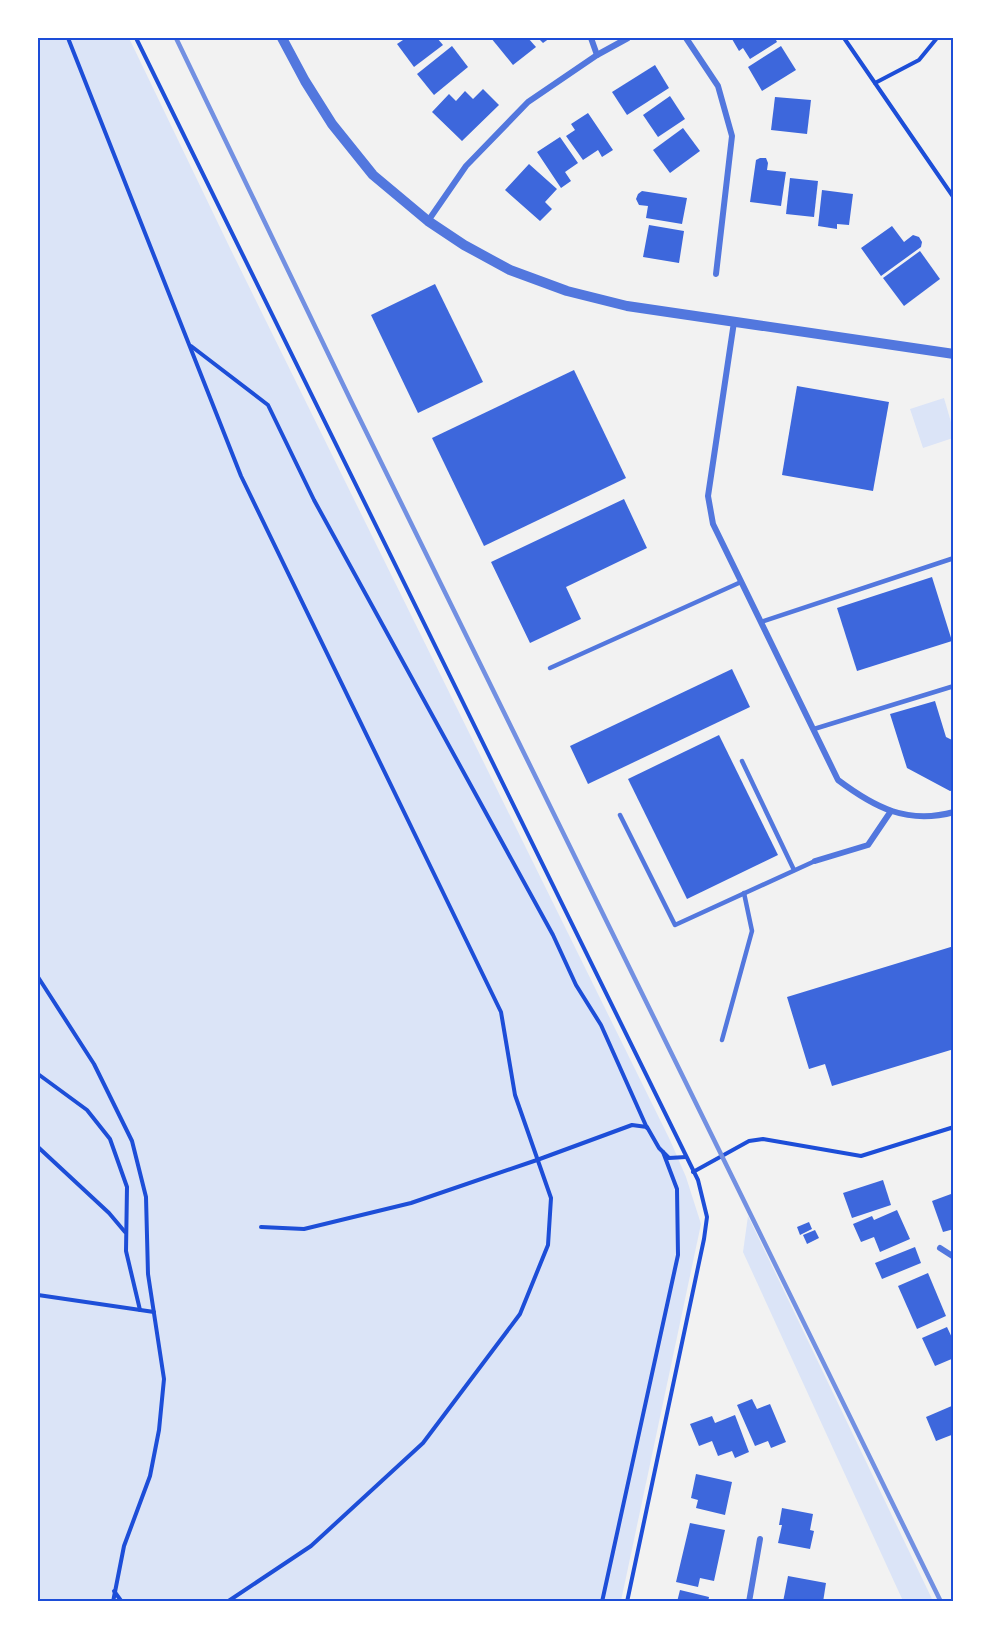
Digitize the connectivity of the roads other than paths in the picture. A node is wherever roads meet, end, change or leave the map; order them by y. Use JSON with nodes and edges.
{"nodes":[{"id":1,"x":282,"y":38,"type":"edge"},
{"id":2,"x":591,"y":38,"type":"edge"},
{"id":3,"x":628,"y":38,"type":"edge"},
{"id":4,"x":686,"y":38,"type":"edge"},
{"id":5,"x":597,"y":55,"type":"junction"},
{"id":6,"x":428,"y":221,"type":"junction"},
{"id":7,"x":716,"y":273,"type":"dead end"},
{"id":8,"x":734,"y":322,"type":"junction"},
{"id":9,"x":954,"y":354,"type":"edge"},
{"id":10,"x":954,"y":558,"type":"edge"},
{"id":11,"x":741,"y":582,"type":"junction"},
{"id":12,"x":761,"y":622,"type":"junction"},
{"id":13,"x":550,"y":669,"type":"dead end"},
{"id":14,"x":954,"y":686,"type":"edge"},
{"id":15,"x":814,"y":729,"type":"junction"},
{"id":16,"x":742,"y":761,"type":"dead end"},
{"id":17,"x":891,"y":811,"type":"junction"},
{"id":18,"x":954,"y":812,"type":"edge"},
{"id":19,"x":620,"y":815,"type":"dead end"},
{"id":20,"x":815,"y":861,"type":"joint"},
{"id":21,"x":794,"y":870,"type":"junction"},
{"id":22,"x":744,"y":893,"type":"junction"},
{"id":23,"x":722,"y":1040,"type":"dead end"},
{"id":24,"x":940,"y":1248,"type":"dead end"},
{"id":25,"x":954,"y":1257,"type":"edge"},
{"id":26,"x":760,"y":1539,"type":"dead end"},
{"id":27,"x":749,"y":1602,"type":"edge"}],
"edges":[{"from":1,"to":6,"type":"street"},
{"from":2,"to":5,"type":"street"},
{"from":3,"to":5,"type":"street"},
{"from":4,"to":7,"type":"street"},
{"from":5,"to":6,"type":"street"},
{"from":6,"to":8,"type":"street"},
{"from":8,"to":9,"type":"street"},
{"from":8,"to":11,"type":"street"},
{"from":10,"to":12,"type":"lane"},
{"from":11,"to":12,"type":"street"},
{"from":11,"to":13,"type":"lane"},
{"from":12,"to":15,"type":"street"},
{"from":14,"to":15,"type":"lane"},
{"from":15,"to":17,"type":"street"},
{"from":16,"to":21,"type":"lane"},
{"from":17,"to":18,"type":"street"},
{"from":17,"to":20,"type":"street"},
{"from":19,"to":22,"type":"lane"},
{"from":20,"to":21,"type":"lane"},
{"from":21,"to":22,"type":"lane"},
{"from":22,"to":23,"type":"lane"},
{"from":24,"to":25,"type":"street"},
{"from":26,"to":27,"type":"street"}]}
